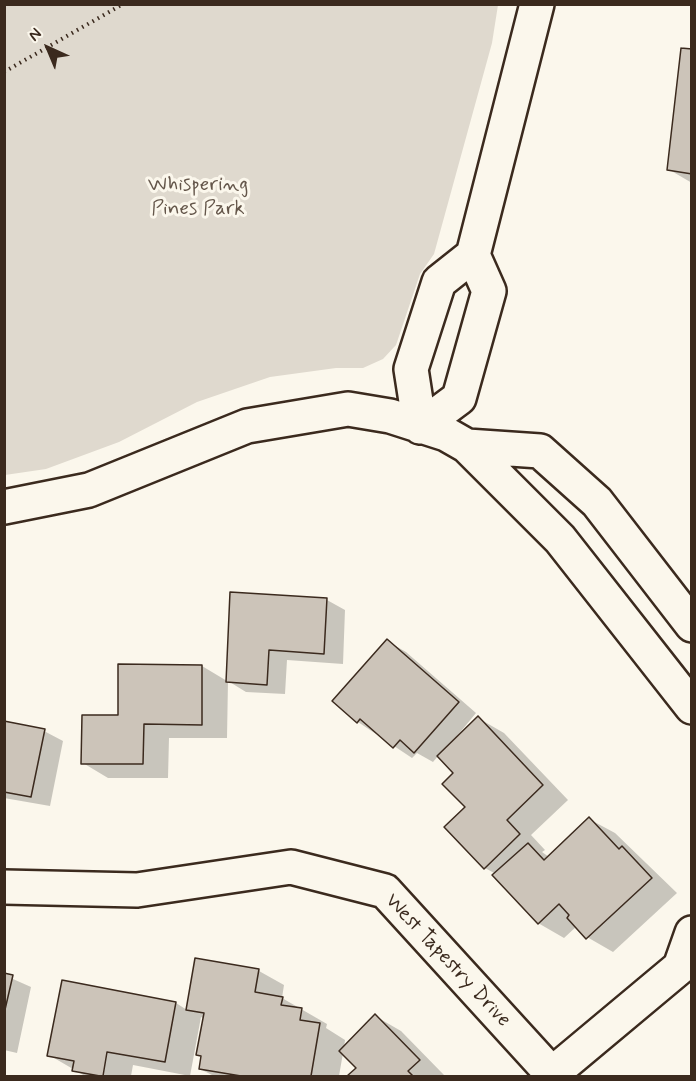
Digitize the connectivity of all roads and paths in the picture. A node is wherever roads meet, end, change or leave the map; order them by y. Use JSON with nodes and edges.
{"nodes":[{"id":1,"x":123,"y":4,"type":"edge"},
{"id":2,"x":537,"y":4,"type":"edge"},
{"id":3,"x":4,"y":72,"type":"edge"},
{"id":4,"x":473,"y":255,"type":"junction"},
{"id":5,"x":420,"y":427,"type":"junction"},
{"id":6,"x":467,"y":446,"type":"junction"},
{"id":7,"x":4,"y":507,"type":"edge"},
{"id":8,"x":692,"y":625,"type":"edge"},
{"id":9,"x":692,"y":707,"type":"edge"},
{"id":10,"x":4,"y":887,"type":"edge"},
{"id":11,"x":692,"y":933,"type":"edge"},
{"id":12,"x":686,"y":965,"type":"edge"},
{"id":13,"x":553,"y":1075,"type":"edge"}],
"edges":[{"from":1,"to":3,"type":"path"},
{"from":2,"to":4,"type":"street"},
{"from":4,"to":5,"type":"street"},
{"from":4,"to":5,"type":"street"},
{"from":5,"to":6,"type":"street"},
{"from":5,"to":7,"type":"street"},
{"from":6,"to":8,"type":"street"},
{"from":6,"to":9,"type":"street"},
{"from":10,"to":13,"type":"street","name":"West Tapestry Drive"},
{"from":11,"to":12,"type":"street"},
{"from":12,"to":13,"type":"street"}]}
